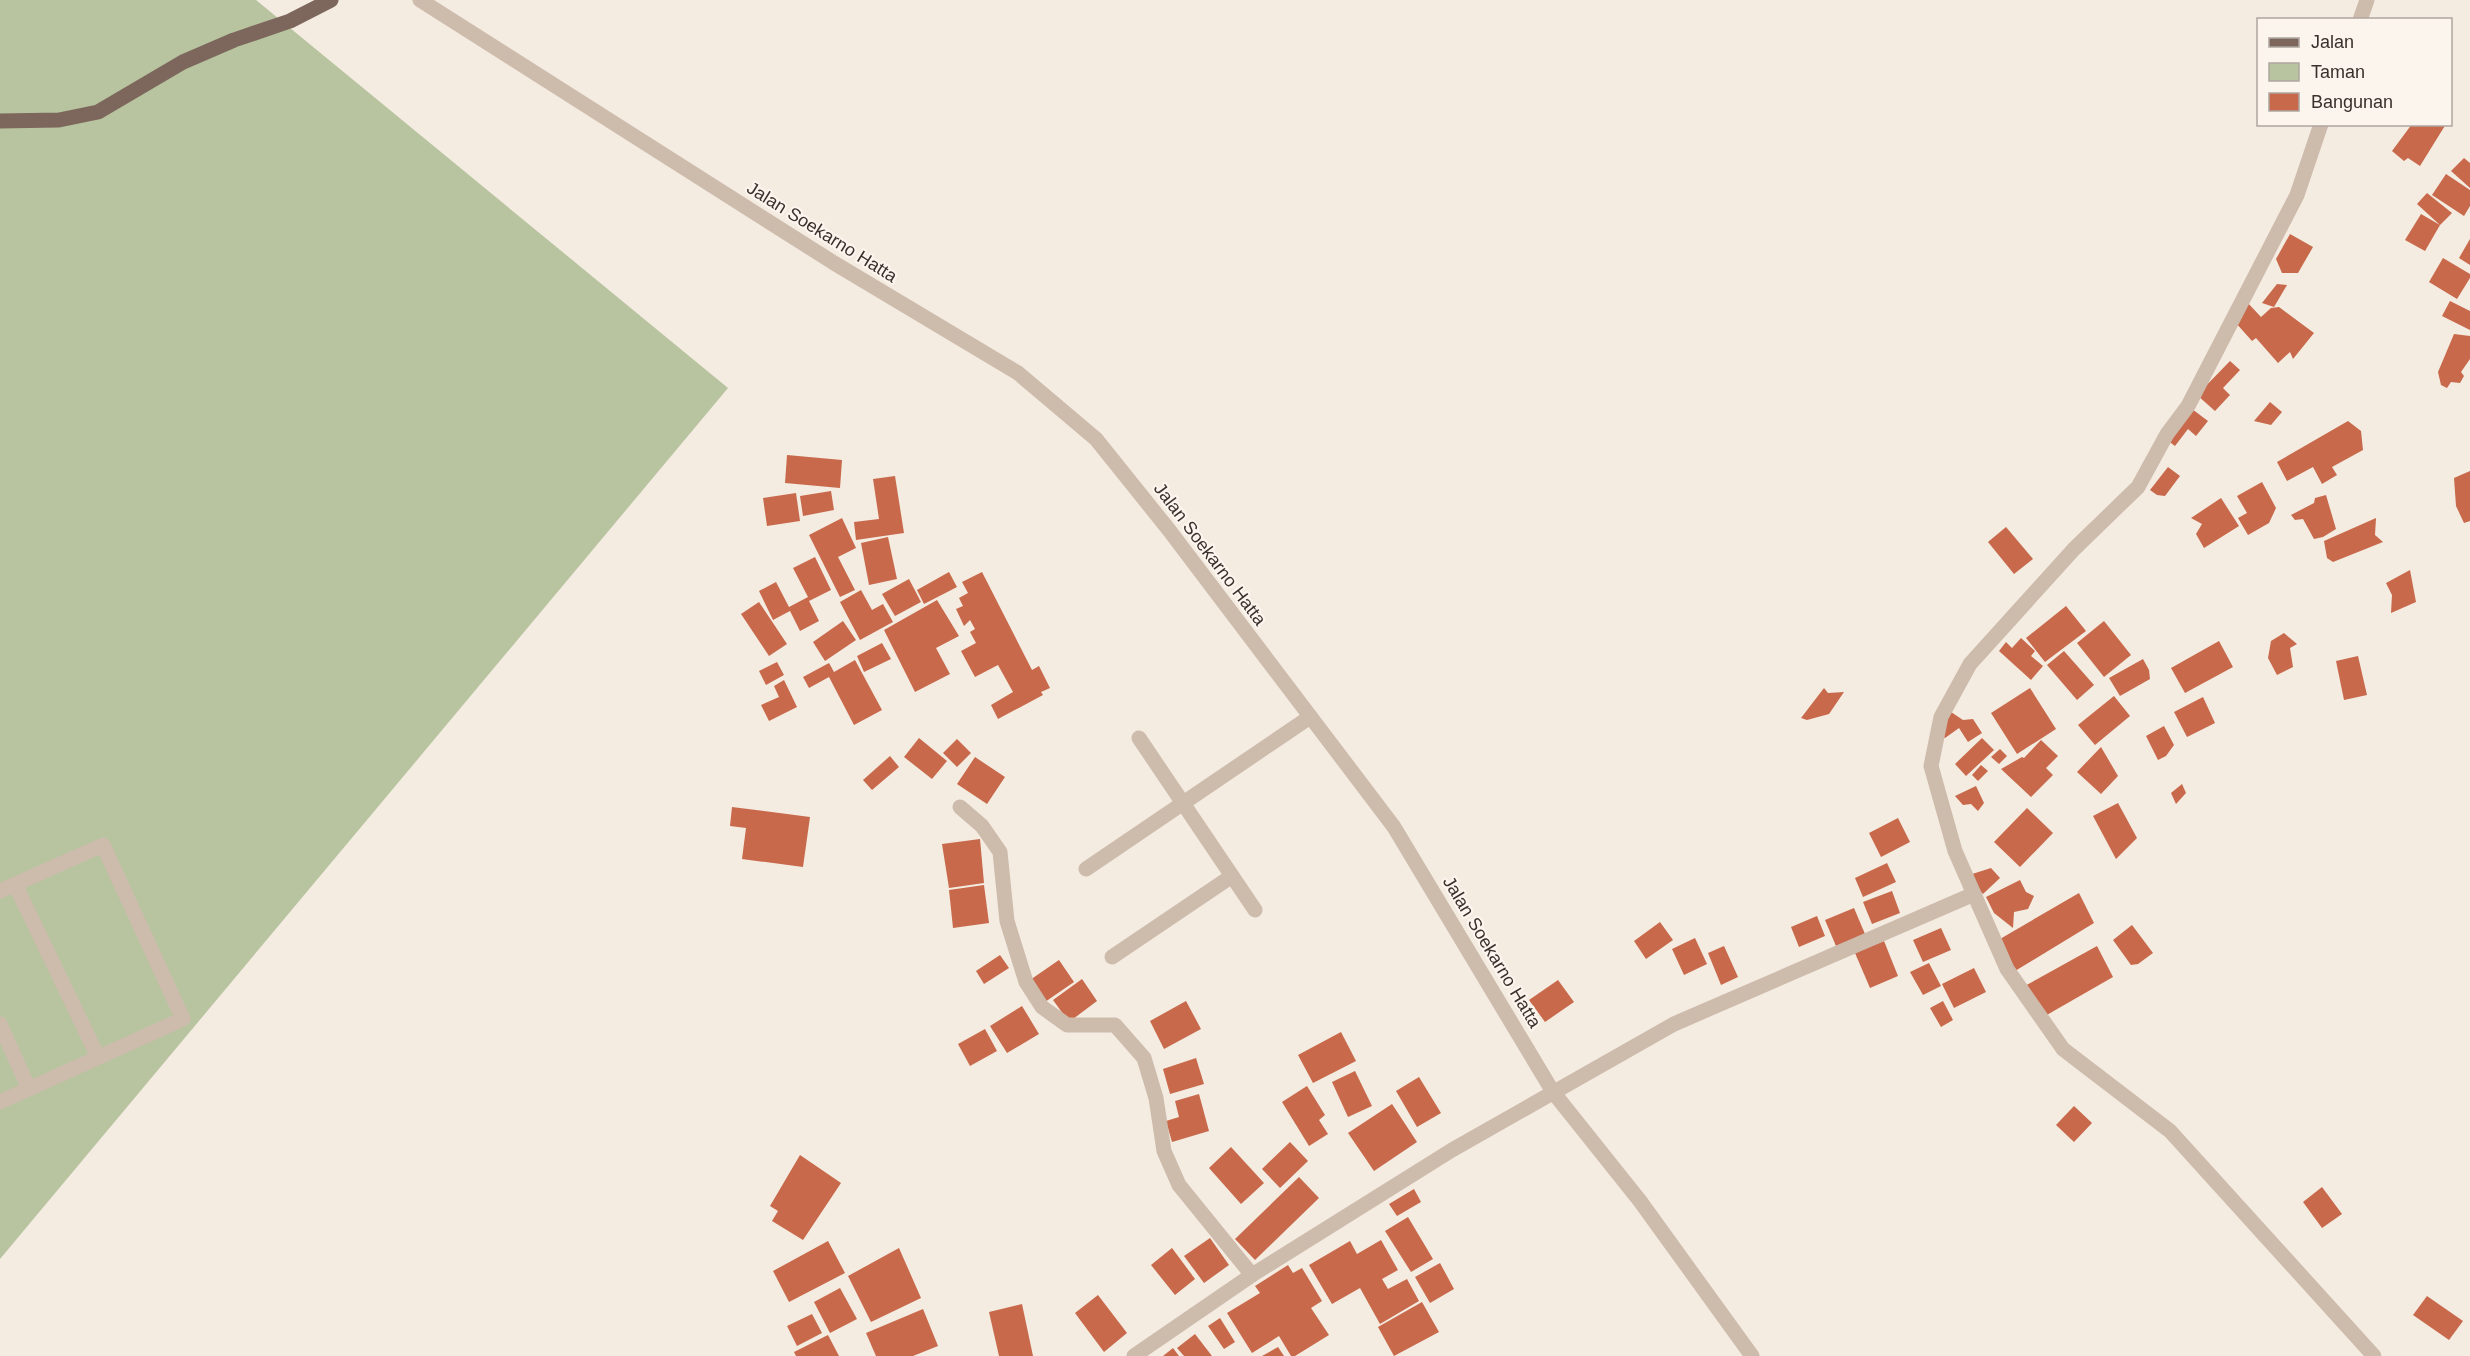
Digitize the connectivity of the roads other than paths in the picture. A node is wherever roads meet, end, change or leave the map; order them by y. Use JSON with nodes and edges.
{"nodes":[{"id":1,"x":331,"y":0,"type":"edge"},
{"id":2,"x":420,"y":0,"type":"edge"},
{"id":3,"x":2367,"y":0,"type":"edge"},
{"id":4,"x":2361,"y":18,"type":"edge"},
{"id":5,"x":0,"y":121,"type":"edge"},
{"id":6,"x":2320,"y":126,"type":"edge"},
{"id":7,"x":1310,"y":717,"type":"junction"},
{"id":8,"x":1139,"y":738,"type":"dead end"},
{"id":9,"x":1183,"y":803,"type":"junction"},
{"id":10,"x":960,"y":807,"type":"dead end"},
{"id":11,"x":1086,"y":869,"type":"dead end"},
{"id":12,"x":1232,"y":876,"type":"junction"},
{"id":13,"x":15,"y":884,"type":"junction"},
{"id":14,"x":0,"y":891,"type":"edge"},
{"id":15,"x":1974,"y":894,"type":"junction"},
{"id":16,"x":1255,"y":910,"type":"dead end"},
{"id":17,"x":1112,"y":957,"type":"dead end"},
{"id":18,"x":0,"y":1024,"type":"edge"},
{"id":19,"x":98,"y":1057,"type":"junction"},
{"id":20,"x":29,"y":1089,"type":"junction"},
{"id":21,"x":1552,"y":1092,"type":"junction"},
{"id":22,"x":0,"y":1102,"type":"edge"},
{"id":23,"x":1252,"y":1275,"type":"junction"},
{"id":24,"x":1134,"y":1356,"type":"edge"},
{"id":25,"x":1752,"y":1356,"type":"edge"},
{"id":26,"x":2374,"y":1356,"type":"edge"}],
"edges":[{"from":1,"to":5,"type":"main road"},
{"from":2,"to":7,"type":"street","name":"Jalan Soekarno Hatta"},
{"from":3,"to":4,"type":"street"},
{"from":6,"to":15,"type":"street"},
{"from":7,"to":9,"type":"street"},
{"from":7,"to":21,"type":"street","name":"Jalan Soekarno Hatta"},
{"from":8,"to":9,"type":"street"},
{"from":9,"to":11,"type":"street"},
{"from":9,"to":12,"type":"street"},
{"from":10,"to":23,"type":"street"},
{"from":12,"to":16,"type":"street"},
{"from":12,"to":17,"type":"street"},
{"from":13,"to":14,"type":"street"},
{"from":13,"to":19,"type":"street"},
{"from":13,"to":19,"type":"street"},
{"from":15,"to":21,"type":"street"},
{"from":15,"to":26,"type":"street"},
{"from":18,"to":20,"type":"street"},
{"from":19,"to":20,"type":"street"},
{"from":20,"to":22,"type":"street"},
{"from":21,"to":23,"type":"street"},
{"from":21,"to":25,"type":"street","name":"Jalan Soekarno Hatta"},
{"from":23,"to":24,"type":"street"}]}
